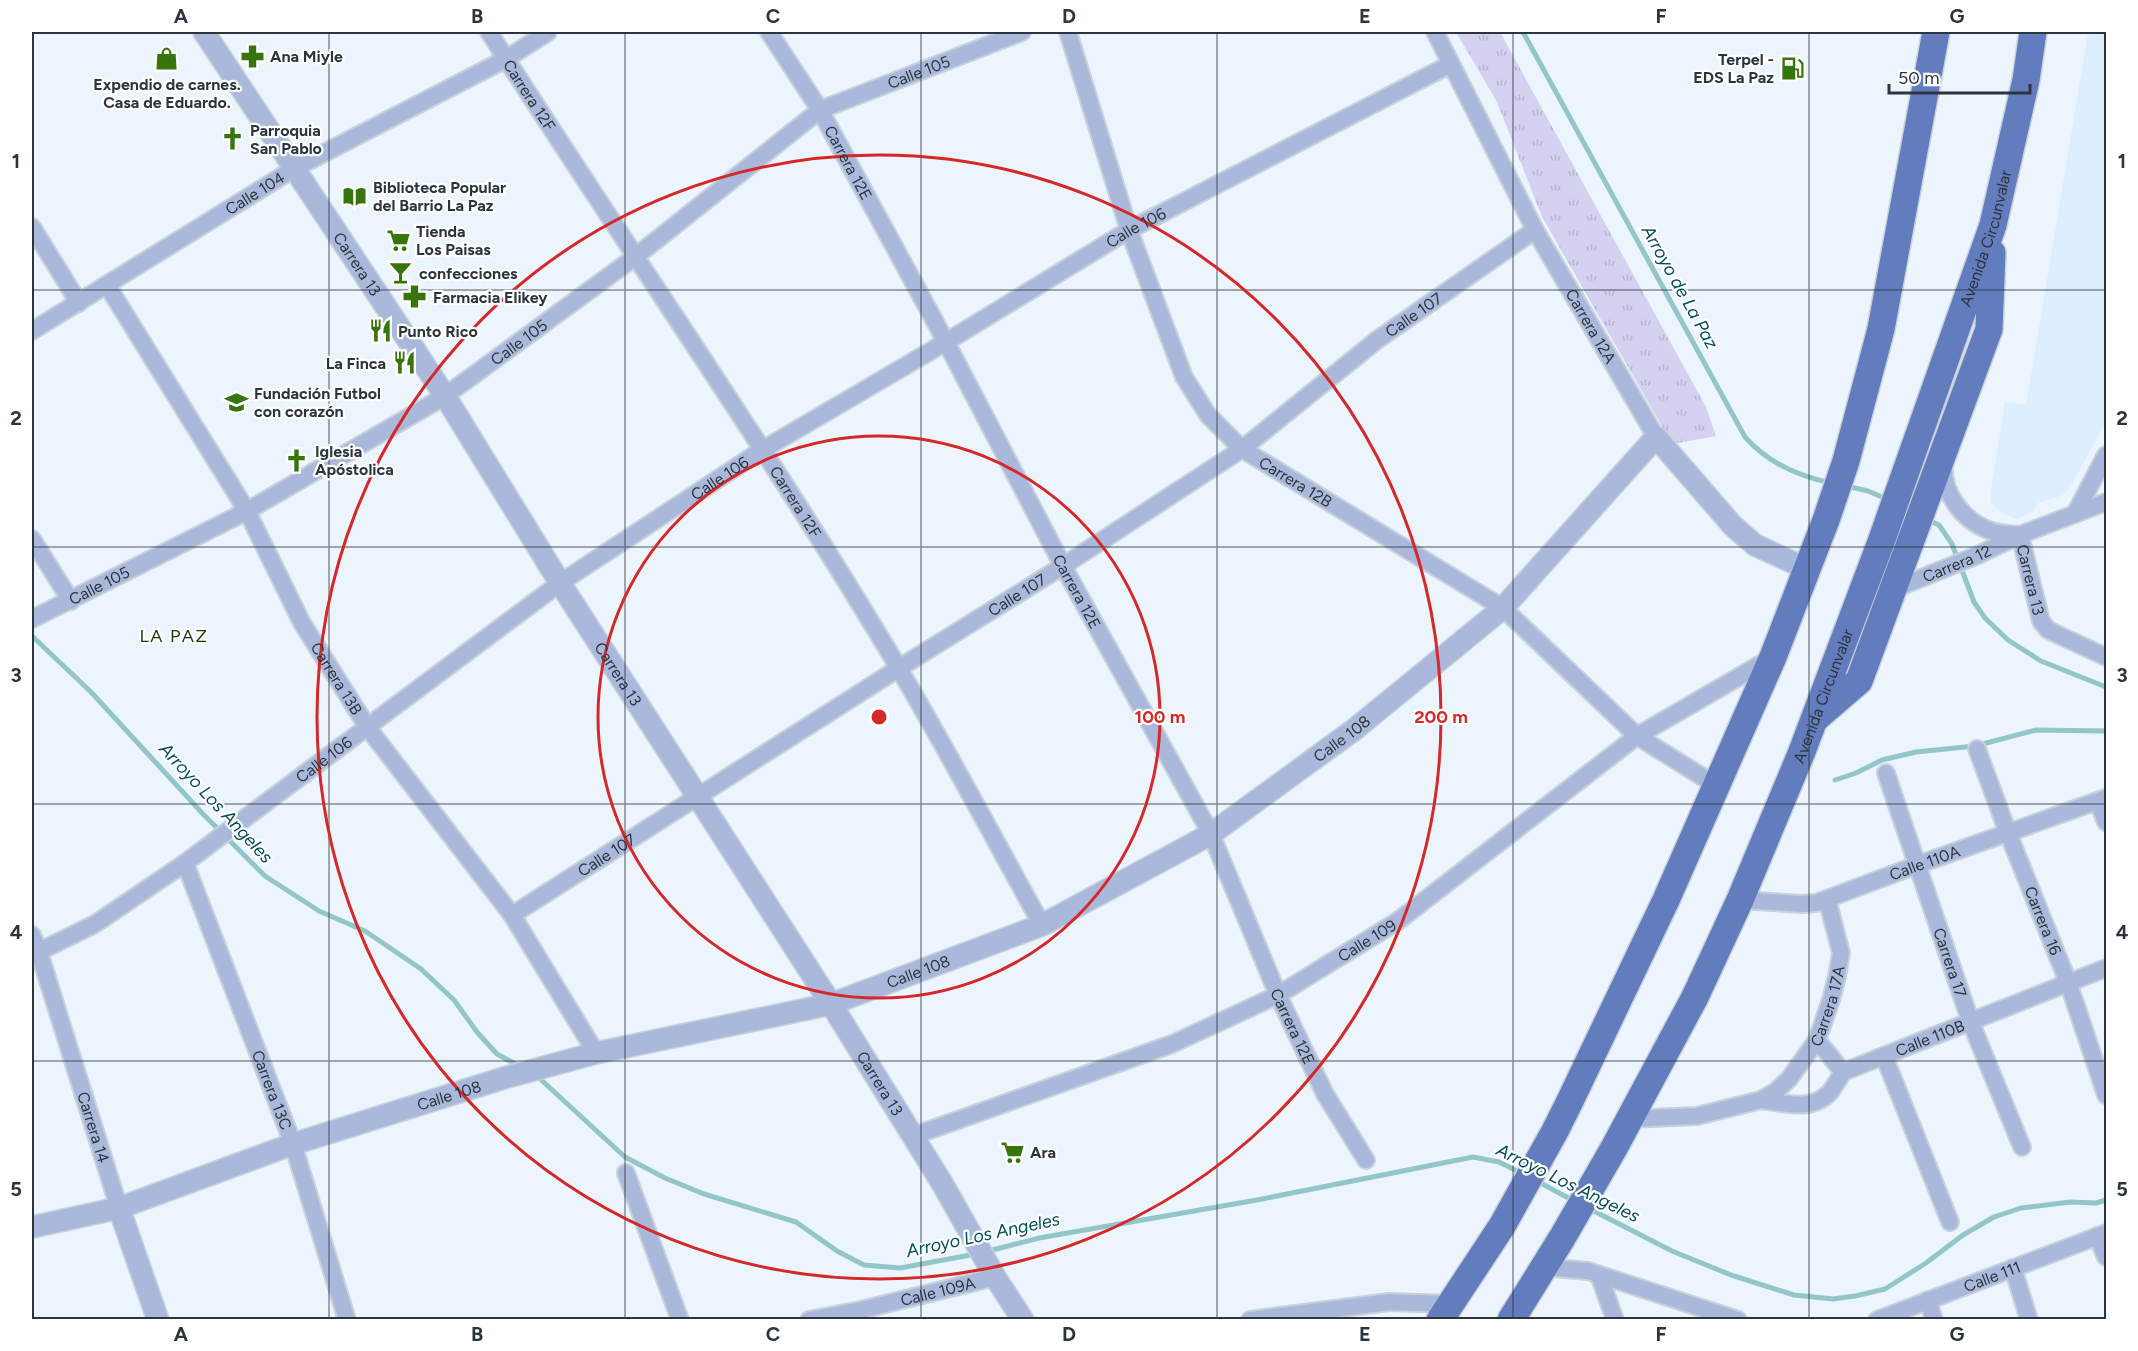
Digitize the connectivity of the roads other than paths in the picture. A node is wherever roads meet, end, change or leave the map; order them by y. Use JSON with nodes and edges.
{"nodes":[{"id":1,"x":204,"y":32,"type":"edge"},
{"id":2,"x":489,"y":32,"type":"edge"},
{"id":3,"x":548,"y":32,"type":"edge"},
{"id":4,"x":769,"y":32,"type":"edge"},
{"id":5,"x":1022,"y":32,"type":"edge"},
{"id":6,"x":1068,"y":32,"type":"edge"},
{"id":7,"x":1435,"y":32,"type":"edge"},
{"id":8,"x":1936,"y":32,"type":"edge"},
{"id":9,"x":2033,"y":32,"type":"edge"},
{"id":10,"x":506,"y":59,"type":"junction"},
{"id":11,"x":1451,"y":64,"type":"junction"},
{"id":12,"x":820,"y":110,"type":"junction"},
{"id":13,"x":295,"y":168,"type":"junction"},
{"id":14,"x":1994,"y":225,"type":"junction"},
{"id":15,"x":32,"y":227,"type":"edge"},
{"id":16,"x":1129,"y":230,"type":"junction"},
{"id":17,"x":1535,"y":230,"type":"junction"},
{"id":18,"x":635,"y":257,"type":"junction"},
{"id":19,"x":107,"y":285,"type":"junction"},
{"id":20,"x":79,"y":303,"type":"junction"},
{"id":21,"x":32,"y":331,"type":"edge"},
{"id":22,"x":946,"y":342,"type":"junction"},
{"id":23,"x":445,"y":396,"type":"junction"},
{"id":24,"x":1656,"y":437,"type":"junction"},
{"id":25,"x":1946,"y":443,"type":"junction"},
{"id":26,"x":1242,"y":449,"type":"junction"},
{"id":27,"x":762,"y":450,"type":"junction"},
{"id":28,"x":2106,"y":455,"type":"edge"},
{"id":29,"x":2106,"y":502,"type":"edge"},
{"id":30,"x":247,"y":511,"type":"junction"},
{"id":31,"x":2075,"y":514,"type":"junction"},
{"id":32,"x":2020,"y":535,"type":"junction"},
{"id":33,"x":32,"y":539,"type":"edge"},
{"id":34,"x":1063,"y":566,"type":"junction"},
{"id":35,"x":1807,"y":569,"type":"junction"},
{"id":36,"x":560,"y":583,"type":"junction"},
{"id":37,"x":1892,"y":590,"type":"junction"},
{"id":38,"x":71,"y":601,"type":"junction"},
{"id":39,"x":1503,"y":608,"type":"junction"},
{"id":40,"x":32,"y":619,"type":"edge"},
{"id":41,"x":1773,"y":657,"type":"junction"},
{"id":42,"x":2106,"y":657,"type":"edge"},
{"id":43,"x":898,"y":668,"type":"junction"},
{"id":44,"x":1813,"y":721,"type":"junction"},
{"id":45,"x":368,"y":728,"type":"junction"},
{"id":46,"x":1637,"y":736,"type":"junction"},
{"id":47,"x":1977,"y":749,"type":"dead end"},
{"id":48,"x":1886,"y":773,"type":"dead end"},
{"id":49,"x":1717,"y":786,"type":"junction"},
{"id":50,"x":696,"y":797,"type":"junction"},
{"id":51,"x":2102,"y":800,"type":"edge"},
{"id":52,"x":2106,"y":822,"type":"edge"},
{"id":53,"x":2008,"y":833,"type":"junction"},
{"id":54,"x":1211,"y":834,"type":"junction"},
{"id":55,"x":185,"y":863,"type":"junction"},
{"id":56,"x":1917,"y":865,"type":"junction"},
{"id":57,"x":1827,"y":899,"type":"junction"},
{"id":58,"x":1740,"y":900,"type":"junction"},
{"id":59,"x":512,"y":915,"type":"junction"},
{"id":60,"x":1042,"y":925,"type":"junction"},
{"id":61,"x":32,"y":935,"type":"edge"},
{"id":62,"x":35,"y":953,"type":"edge"},
{"id":63,"x":2106,"y":968,"type":"edge"},
{"id":64,"x":2068,"y":982,"type":"junction"},
{"id":65,"x":1278,"y":996,"type":"junction"},
{"id":66,"x":831,"y":1004,"type":"junction"},
{"id":67,"x":1971,"y":1023,"type":"junction"},
{"id":68,"x":1817,"y":1040,"type":"junction"},
{"id":69,"x":596,"y":1053,"type":"junction"},
{"id":70,"x":1884,"y":1056,"type":"junction"},
{"id":71,"x":1843,"y":1072,"type":"junction"},
{"id":72,"x":2106,"y":1095,"type":"edge"},
{"id":73,"x":1761,"y":1100,"type":"junction"},
{"id":74,"x":1628,"y":1119,"type":"junction"},
{"id":75,"x":913,"y":1136,"type":"junction"},
{"id":76,"x":293,"y":1144,"type":"junction"},
{"id":77,"x":2022,"y":1147,"type":"dead end"},
{"id":78,"x":1366,"y":1160,"type":"dead end"},
{"id":79,"x":626,"y":1173,"type":"dead end"},
{"id":80,"x":119,"y":1208,"type":"junction"},
{"id":81,"x":1950,"y":1222,"type":"dead end"},
{"id":82,"x":32,"y":1227,"type":"edge"},
{"id":83,"x":2102,"y":1235,"type":"edge"},
{"id":84,"x":1560,"y":1240,"type":"junction"},
{"id":85,"x":2106,"y":1257,"type":"edge"},
{"id":86,"x":1544,"y":1267,"type":"junction"},
{"id":87,"x":2013,"y":1268,"type":"junction"},
{"id":88,"x":992,"y":1272,"type":"junction"},
{"id":89,"x":1594,"y":1273,"type":"junction"},
{"id":90,"x":1928,"y":1300,"type":"junction"},
{"id":91,"x":1444,"y":1312,"type":"edge"},
{"id":92,"x":1734,"y":1319,"type":"edge"},
{"id":93,"x":158,"y":1320,"type":"edge"},
{"id":94,"x":347,"y":1320,"type":"edge"},
{"id":95,"x":681,"y":1320,"type":"edge"},
{"id":96,"x":809,"y":1320,"type":"edge"},
{"id":97,"x":1023,"y":1320,"type":"edge"},
{"id":98,"x":1250,"y":1320,"type":"edge"},
{"id":99,"x":1511,"y":1320,"type":"edge"},
{"id":100,"x":1615,"y":1320,"type":"edge"},
{"id":101,"x":1877,"y":1320,"type":"edge"},
{"id":102,"x":1934,"y":1320,"type":"edge"},
{"id":103,"x":2029,"y":1320,"type":"edge"}],
"edges":[{"from":1,"to":13,"type":"street","name":"Carrera 13"},
{"from":2,"to":10,"type":"street","name":"Carrera 12F"},
{"from":3,"to":10,"type":"street","name":"Calle 104"},
{"from":4,"to":12,"type":"street","name":"Carrera 12E"},
{"from":5,"to":12,"type":"street","name":"Calle 105"},
{"from":6,"to":16,"type":"street","name":"Carrera 12B"},
{"from":7,"to":11,"type":"street","name":"Carrera 12A"},
{"from":8,"to":35,"type":"highway"},
{"from":9,"to":14,"type":"highway","name":"Avenida Circunvalar"},
{"from":10,"to":13,"type":"street","name":"Calle 104"},
{"from":10,"to":18,"type":"street","name":"Carrera 12F"},
{"from":11,"to":16,"type":"street","name":"Calle 106"},
{"from":11,"to":17,"type":"street","name":"Carrera 12A"},
{"from":12,"to":18,"type":"street","name":"Calle 105"},
{"from":12,"to":22,"type":"street","name":"Carrera 12E"},
{"from":13,"to":19,"type":"street","name":"Calle 104"},
{"from":13,"to":23,"type":"street","name":"Carrera 13"},
{"from":14,"to":25,"type":"highway"},
{"from":14,"to":44,"type":"highway","name":"Avenida Circunvalar"},
{"from":15,"to":20,"type":"street"},
{"from":16,"to":22,"type":"street","name":"Calle 106"},
{"from":16,"to":26,"type":"street","name":"Carrera 12B"},
{"from":17,"to":24,"type":"street","name":"Carrera 12A"},
{"from":17,"to":26,"type":"street","name":"Calle 107"},
{"from":18,"to":23,"type":"street","name":"Calle 105"},
{"from":18,"to":27,"type":"street","name":"Carrera 12F"},
{"from":19,"to":20,"type":"street","name":"Calle 104"},
{"from":19,"to":30,"type":"street","name":"Carrera 13B"},
{"from":20,"to":21,"type":"street","name":"Calle 104"},
{"from":22,"to":27,"type":"street","name":"Calle 106"},
{"from":22,"to":34,"type":"street","name":"Carrera 12E"},
{"from":23,"to":30,"type":"street","name":"Calle 105"},
{"from":23,"to":36,"type":"street","name":"Carrera 13"},
{"from":24,"to":35,"type":"street","name":"Carrera 12A"},
{"from":24,"to":39,"type":"street","name":"Calle 108"},
{"from":25,"to":32,"type":"street","name":"Carrera 12"},
{"from":25,"to":37,"type":"highway"},
{"from":26,"to":34,"type":"street","name":"Calle 107"},
{"from":26,"to":39,"type":"street","name":"Carrera 12B"},
{"from":27,"to":36,"type":"street","name":"Calle 106"},
{"from":27,"to":43,"type":"street","name":"Carrera 12F"},
{"from":28,"to":31,"type":"street"},
{"from":29,"to":31,"type":"street","name":"Carrera 12"},
{"from":30,"to":38,"type":"street","name":"Calle 105"},
{"from":30,"to":45,"type":"street","name":"Carrera 13B"},
{"from":31,"to":32,"type":"street","name":"Carrera 12"},
{"from":32,"to":37,"type":"street","name":"Carrera 12"},
{"from":32,"to":42,"type":"street","name":"Carrera 13"},
{"from":33,"to":38,"type":"street"},
{"from":34,"to":43,"type":"street","name":"Calle 107"},
{"from":34,"to":54,"type":"street","name":"Carrera 12E"},
{"from":35,"to":41,"type":"highway"},
{"from":36,"to":45,"type":"street","name":"Calle 106"},
{"from":36,"to":50,"type":"street","name":"Carrera 13"},
{"from":37,"to":44,"type":"highway"},
{"from":38,"to":40,"type":"street","name":"Calle 105"},
{"from":39,"to":46,"type":"street","name":"Carrera 12B"},
{"from":39,"to":54,"type":"street","name":"Calle 108"},
{"from":41,"to":46,"type":"street","name":"Calle 109"},
{"from":41,"to":49,"type":"highway"},
{"from":43,"to":50,"type":"street","name":"Calle 107"},
{"from":43,"to":60,"type":"street","name":"Carrera 12F"},
{"from":44,"to":58,"type":"highway","name":"Avenida Circunvalar"},
{"from":45,"to":55,"type":"street","name":"Calle 106"},
{"from":45,"to":59,"type":"street","name":"Carrera 13B"},
{"from":46,"to":49,"type":"street","name":"Carrera 12B"},
{"from":46,"to":65,"type":"street","name":"Calle 109"},
{"from":47,"to":53,"type":"street","name":"Carrera 16"},
{"from":48,"to":56,"type":"street","name":"Carrera 17"},
{"from":49,"to":91,"type":"highway"},
{"from":50,"to":59,"type":"street","name":"Calle 107"},
{"from":50,"to":66,"type":"street","name":"Carrera 13"},
{"from":51,"to":52,"type":"street"},
{"from":51,"to":53,"type":"street","name":"Calle 110A"},
{"from":53,"to":56,"type":"street","name":"Calle 110A"},
{"from":53,"to":64,"type":"street","name":"Carrera 16"},
{"from":54,"to":60,"type":"street","name":"Calle 108"},
{"from":54,"to":65,"type":"street","name":"Carrera 12E"},
{"from":55,"to":62,"type":"street","name":"Calle 106"},
{"from":55,"to":76,"type":"street","name":"Carrera 13C"},
{"from":56,"to":57,"type":"street","name":"Calle 110A"},
{"from":56,"to":67,"type":"street","name":"Carrera 17"},
{"from":57,"to":58,"type":"street","name":"Calle 110A"},
{"from":57,"to":68,"type":"street","name":"Carrera 17A"},
{"from":58,"to":74,"type":"highway","name":"Avenida Circunvalar"},
{"from":59,"to":69,"type":"street","name":"Carrera 13B"},
{"from":60,"to":66,"type":"street","name":"Calle 108"},
{"from":61,"to":62,"type":"street","name":"Carrera 14"},
{"from":62,"to":80,"type":"street","name":"Carrera 14"},
{"from":63,"to":64,"type":"street","name":"Calle 110B"},
{"from":64,"to":67,"type":"street","name":"Calle 110B"},
{"from":64,"to":72,"type":"street","name":"Carrera 16"},
{"from":65,"to":75,"type":"street","name":"Calle 109"},
{"from":65,"to":78,"type":"street","name":"Carrera 12E"},
{"from":66,"to":69,"type":"street","name":"Calle 108"},
{"from":66,"to":75,"type":"street","name":"Carrera 13"},
{"from":67,"to":70,"type":"street","name":"Calle 110B"},
{"from":67,"to":77,"type":"street","name":"Carrera 17"},
{"from":68,"to":71,"type":"street","name":"Carrera 17A"},
{"from":68,"to":73,"type":"street"},
{"from":69,"to":76,"type":"street","name":"Calle 108"},
{"from":70,"to":71,"type":"street","name":"Calle 110B"},
{"from":70,"to":81,"type":"street"},
{"from":71,"to":73,"type":"street"},
{"from":73,"to":74,"type":"street"},
{"from":74,"to":84,"type":"highway","name":"Avenida Circunvalar"},
{"from":75,"to":88,"type":"street","name":"Carrera 13"},
{"from":76,"to":80,"type":"street","name":"Calle 108"},
{"from":76,"to":94,"type":"street","name":"Carrera 13C"},
{"from":79,"to":95,"type":"street"},
{"from":80,"to":82,"type":"street","name":"Calle 108"},
{"from":80,"to":93,"type":"street","name":"Carrera 14"},
{"from":83,"to":85,"type":"street"},
{"from":83,"to":87,"type":"street","name":"Calle 111"},
{"from":84,"to":86,"type":"highway","name":"Avenida Circunvalar"},
{"from":84,"to":89,"type":"street"},
{"from":86,"to":89,"type":"street"},
{"from":86,"to":99,"type":"highway","name":"Avenida Circunvalar"},
{"from":87,"to":90,"type":"street","name":"Calle 111"},
{"from":87,"to":103,"type":"street"},
{"from":88,"to":96,"type":"street","name":"Calle 109A"},
{"from":88,"to":97,"type":"street","name":"Carrera 13"},
{"from":89,"to":92,"type":"street"},
{"from":89,"to":100,"type":"street"},
{"from":90,"to":101,"type":"street","name":"Calle 111"},
{"from":90,"to":102,"type":"street"},
{"from":91,"to":98,"type":"street"}]}
